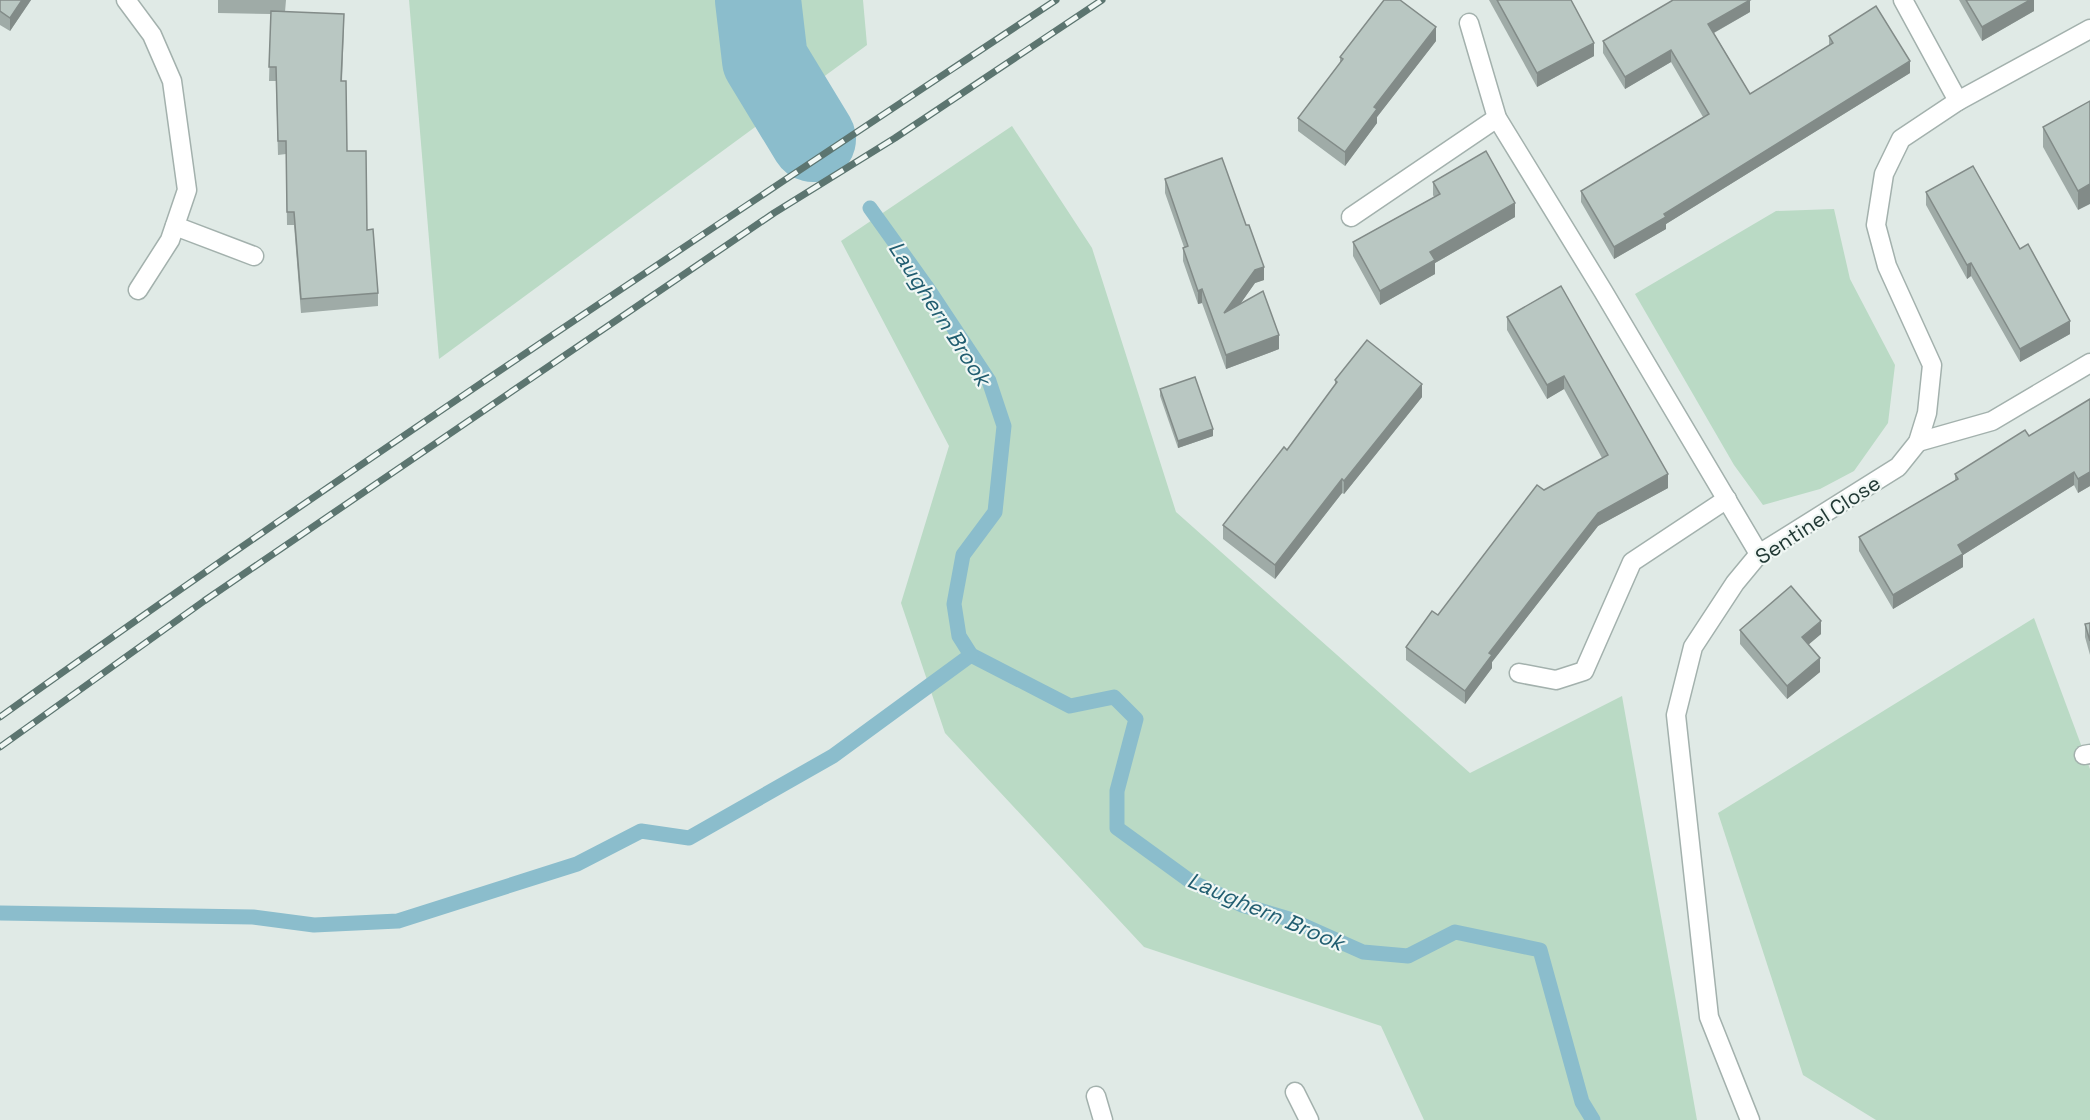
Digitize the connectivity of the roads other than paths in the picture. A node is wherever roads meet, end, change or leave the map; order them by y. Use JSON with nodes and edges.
{"nodes":[{"id":1,"x":126,"y":0,"type":"edge"},
{"id":2,"x":1903,"y":0,"type":"edge"},
{"id":3,"x":1469,"y":23,"type":"dead end"},
{"id":4,"x":2090,"y":29,"type":"edge"},
{"id":5,"x":1958,"y":101,"type":"junction"},
{"id":6,"x":1497,"y":118,"type":"junction"},
{"id":7,"x":1351,"y":217,"type":"dead end"},
{"id":8,"x":175,"y":226,"type":"junction"},
{"id":9,"x":254,"y":256,"type":"dead end"},
{"id":10,"x":138,"y":290,"type":"dead end"},
{"id":11,"x":2090,"y":363,"type":"edge"},
{"id":12,"x":1917,"y":442,"type":"junction"},
{"id":13,"x":1727,"y":499,"type":"junction"},
{"id":14,"x":1759,"y":554,"type":"junction"},
{"id":15,"x":1520,"y":673,"type":"dead end"},
{"id":16,"x":1294,"y":1092,"type":"dead end"},
{"id":17,"x":1096,"y":1096,"type":"dead end"},
{"id":18,"x":1103,"y":1120,"type":"edge"},
{"id":19,"x":1309,"y":1120,"type":"edge"},
{"id":20,"x":1750,"y":1120,"type":"edge"}],
"edges":[{"from":1,"to":8,"type":"street"},
{"from":2,"to":5,"type":"street"},
{"from":3,"to":6,"type":"street"},
{"from":4,"to":5,"type":"street","name":"Sentinel Close"},
{"from":5,"to":12,"type":"street","name":"Sentinel Close"},
{"from":6,"to":7,"type":"street"},
{"from":6,"to":13,"type":"street"},
{"from":8,"to":9,"type":"street"},
{"from":8,"to":10,"type":"street"},
{"from":11,"to":12,"type":"street"},
{"from":12,"to":14,"type":"street","name":"Sentinel Close"},
{"from":13,"to":14,"type":"street"},
{"from":13,"to":15,"type":"street"},
{"from":14,"to":20,"type":"street","name":"Sentinel Close"},
{"from":16,"to":19,"type":"street"},
{"from":17,"to":18,"type":"street"}]}
